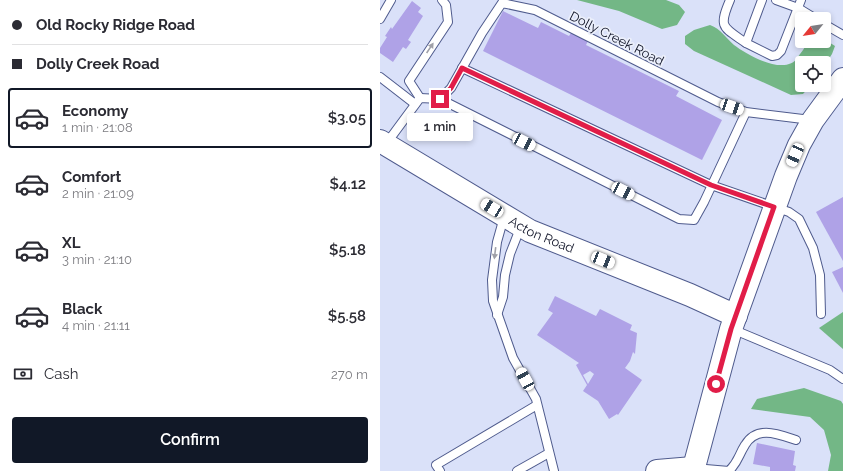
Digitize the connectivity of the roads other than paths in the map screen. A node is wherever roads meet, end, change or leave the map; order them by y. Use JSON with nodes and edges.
{"nodes":[{"id":1,"x":390,"y":0,"type":"edge"},
{"id":2,"x":442,"y":0,"type":"edge"},
{"id":3,"x":730,"y":0,"type":"edge"},
{"id":4,"x":762,"y":0,"type":"edge"},
{"id":5,"x":776,"y":0,"type":"edge"},
{"id":6,"x":801,"y":0,"type":"edge"},
{"id":7,"x":798,"y":8,"type":"junction"},
{"id":8,"x":805,"y":12,"type":"edge"},
{"id":9,"x":380,"y":19,"type":"edge"},
{"id":10,"x":831,"y":28,"type":"edge"},
{"id":11,"x":843,"y":35,"type":"edge"},
{"id":12,"x":746,"y":43,"type":"junction"},
{"id":13,"x":462,"y":68,"type":"junction"},
{"id":14,"x":380,"y":77,"type":"edge"},
{"id":15,"x":843,"y":78,"type":"edge"},
{"id":16,"x":440,"y":99,"type":"junction"},
{"id":17,"x":417,"y":101,"type":"junction"},
{"id":18,"x":746,"y":112,"type":"junction"},
{"id":19,"x":813,"y":120,"type":"junction"},
{"id":20,"x":383,"y":143,"type":"edge"},
{"id":21,"x":711,"y":185,"type":"junction"},
{"id":22,"x":774,"y":207,"type":"junction"},
{"id":23,"x":513,"y":220,"type":"junction"},
{"id":24,"x":822,"y":314,"type":"dead end"},
{"id":25,"x":497,"y":316,"type":"junction"},
{"id":26,"x":733,"y":322,"type":"junction"},
{"id":27,"x":843,"y":379,"type":"edge"},
{"id":28,"x":537,"y":405,"type":"junction"},
{"id":29,"x":796,"y":440,"type":"dead end"},
{"id":30,"x":549,"y":453,"type":"junction"},
{"id":31,"x":693,"y":469,"type":"edge"},
{"id":32,"x":440,"y":471,"type":"edge"},
{"id":33,"x":517,"y":471,"type":"edge"},
{"id":34,"x":554,"y":471,"type":"edge"},
{"id":35,"x":657,"y":471,"type":"edge"}],
"edges":[{"from":1,"to":9,"type":"lane"},
{"from":17,"to":2,"type":"lane","one_way":true},
{"from":3,"to":12,"type":"lane"},
{"from":4,"to":12,"type":"lane"},
{"from":5,"to":7,"type":"lane"},
{"from":6,"to":7,"type":"lane"},
{"from":7,"to":8,"type":"lane"},
{"from":7,"to":12,"type":"lane"},
{"from":10,"to":11,"type":"lane"},
{"from":13,"to":16,"type":"lane","name":"Dolly Creek Road"},
{"from":13,"to":18,"type":"lane","name":"Dolly Creek Road"},
{"from":13,"to":21,"type":"lane"},
{"from":14,"to":17,"type":"lane"},
{"from":15,"to":19,"type":"street"},
{"from":16,"to":17,"type":"lane"},
{"from":16,"to":21,"type":"lane"},
{"from":17,"to":20,"type":"lane"},
{"from":18,"to":19,"type":"lane","name":"Dolly Creek Road"},
{"from":18,"to":21,"type":"lane"},
{"from":19,"to":22,"type":"street"},
{"from":20,"to":23,"type":"street","name":"Acton Road"},
{"from":21,"to":22,"type":"lane"},
{"from":22,"to":24,"type":"lane"},
{"from":22,"to":26,"type":"street"},
{"from":23,"to":25,"type":"lane"},
{"from":23,"to":25,"type":"lane","one_way":true},
{"from":23,"to":26,"type":"street","name":"Acton Road"},
{"from":25,"to":28,"type":"lane"},
{"from":26,"to":27,"type":"lane"},
{"from":26,"to":31,"type":"street"},
{"from":28,"to":30,"type":"lane"},
{"from":28,"to":32,"type":"lane"},
{"from":29,"to":31,"type":"lane"},
{"from":30,"to":33,"type":"lane"},
{"from":30,"to":34,"type":"lane"},
{"from":31,"to":35,"type":"street"}]}
